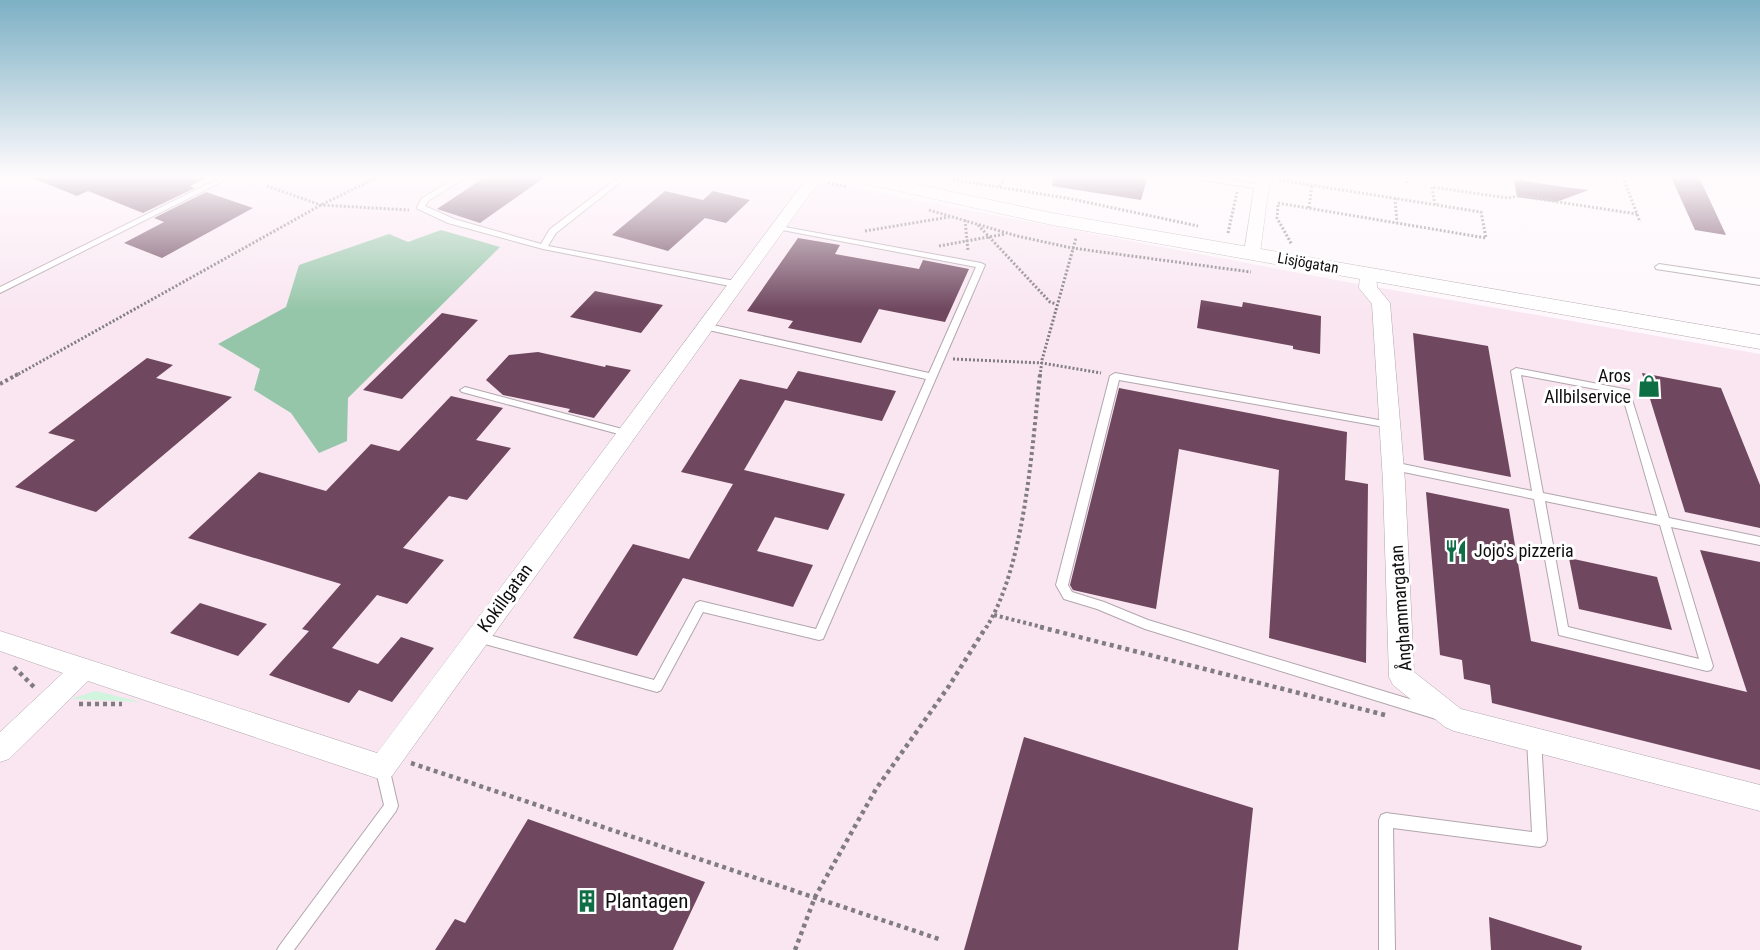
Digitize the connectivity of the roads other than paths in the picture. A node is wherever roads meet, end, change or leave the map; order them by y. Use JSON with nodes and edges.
{"nodes":[{"id":1,"x":138,"y":221,"type":"edge"},
{"id":2,"x":452,"y":221,"type":"edge"},
{"id":3,"x":566,"y":221,"type":"edge"},
{"id":4,"x":781,"y":221,"type":"edge"},
{"id":5,"x":1063,"y":221,"type":"edge"},
{"id":6,"x":1258,"y":221,"type":"edge"},
{"id":7,"x":777,"y":227,"type":"junction"},
{"id":8,"x":543,"y":247,"type":"junction"},
{"id":9,"x":1253,"y":263,"type":"junction"},
{"id":10,"x":1659,"y":267,"type":"dead end"},
{"id":11,"x":1368,"y":274,"type":"junction"},
{"id":12,"x":1392,"y":278,"type":"junction"},
{"id":13,"x":1760,"y":282,"type":"edge"},
{"id":14,"x":735,"y":284,"type":"junction"},
{"id":15,"x":0,"y":290,"type":"edge"},
{"id":16,"x":1382,"y":303,"type":"junction"},
{"id":17,"x":704,"y":326,"type":"junction"},
{"id":18,"x":1760,"y":342,"type":"edge"},
{"id":19,"x":933,"y":377,"type":"junction"},
{"id":20,"x":465,"y":390,"type":"dead end"},
{"id":21,"x":1390,"y":425,"type":"junction"},
{"id":22,"x":626,"y":433,"type":"junction"},
{"id":23,"x":1393,"y":466,"type":"junction"},
{"id":24,"x":1538,"y":494,"type":"junction"},
{"id":25,"x":1664,"y":521,"type":"junction"},
{"id":26,"x":1760,"y":541,"type":"edge"},
{"id":27,"x":477,"y":637,"type":"junction"},
{"id":28,"x":4,"y":653,"type":"edge"},
{"id":29,"x":83,"y":670,"type":"junction"},
{"id":30,"x":1454,"y":719,"type":"junction"},
{"id":31,"x":1534,"y":740,"type":"junction"},
{"id":32,"x":0,"y":750,"type":"edge"},
{"id":33,"x":382,"y":767,"type":"junction"},
{"id":34,"x":1760,"y":798,"type":"edge"},
{"id":35,"x":285,"y":950,"type":"edge"},
{"id":36,"x":1387,"y":950,"type":"edge"}],
"edges":[{"from":1,"to":15,"type":"lane"},
{"from":2,"to":8,"type":"lane"},
{"from":3,"to":8,"type":"lane"},
{"from":4,"to":7,"type":"street","name":"Kokillgatan"},
{"from":5,"to":9,"type":"street","name":"Lisjögatan"},
{"from":6,"to":9,"type":"street"},
{"from":7,"to":14,"type":"street","name":"Kokillgatan"},
{"from":7,"to":19,"type":"lane"},
{"from":8,"to":14,"type":"lane"},
{"from":9,"to":11,"type":"street","name":"Lisjögatan"},
{"from":10,"to":13,"type":"lane"},
{"from":11,"to":12,"type":"street","name":"Lisjögatan"},
{"from":11,"to":16,"type":"street","name":"Ånghammargatan"},
{"from":12,"to":16,"type":"street","name":"Ånghammargatan"},
{"from":12,"to":18,"type":"street","name":"Lisjögatan"},
{"from":14,"to":17,"type":"street","name":"Kokillgatan"},
{"from":16,"to":21,"type":"street","name":"Ånghammargatan"},
{"from":17,"to":19,"type":"lane"},
{"from":17,"to":22,"type":"street","name":"Kokillgatan"},
{"from":19,"to":27,"type":"lane"},
{"from":20,"to":22,"type":"lane"},
{"from":21,"to":23,"type":"street","name":"Ånghammargatan"},
{"from":21,"to":30,"type":"lane"},
{"from":22,"to":27,"type":"street","name":"Kokillgatan"},
{"from":23,"to":24,"type":"lane"},
{"from":23,"to":30,"type":"street","name":"Ånghammargatan"},
{"from":24,"to":25,"type":"lane"},
{"from":24,"to":25,"type":"lane"},
{"from":24,"to":25,"type":"lane"},
{"from":25,"to":26,"type":"lane"},
{"from":27,"to":33,"type":"street","name":"Kokillgatan"},
{"from":28,"to":29,"type":"street"},
{"from":29,"to":32,"type":"street"},
{"from":29,"to":33,"type":"street"},
{"from":30,"to":31,"type":"street","name":"Ånghammargatan"},
{"from":31,"to":34,"type":"street","name":"Ånghammargatan"},
{"from":31,"to":36,"type":"lane"},
{"from":33,"to":35,"type":"lane"}]}
